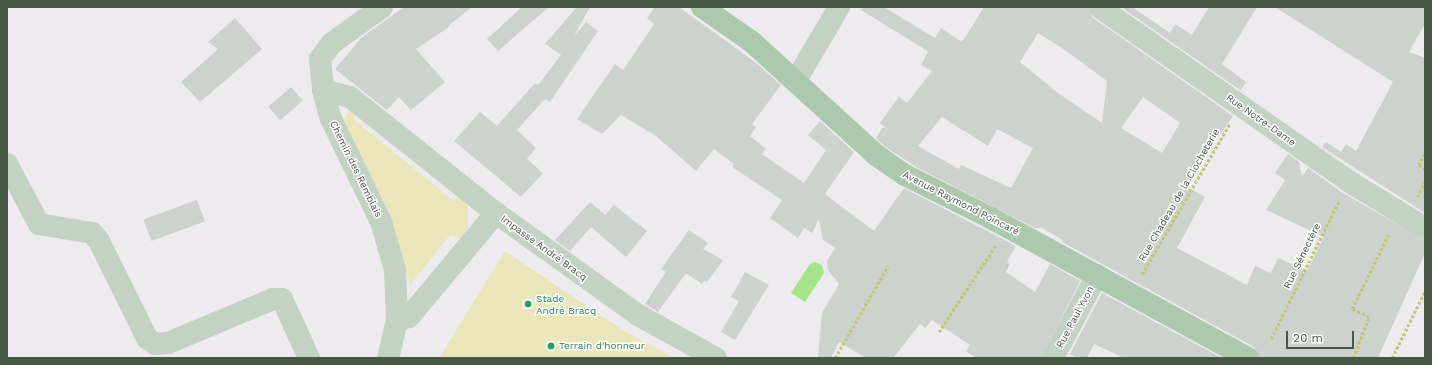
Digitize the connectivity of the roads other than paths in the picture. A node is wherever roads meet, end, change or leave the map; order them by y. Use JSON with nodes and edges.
{"nodes":[{"id":1,"x":382,"y":7,"type":"edge"},
{"id":2,"x":702,"y":7,"type":"edge"},
{"id":3,"x":839,"y":7,"type":"edge"},
{"id":4,"x":1099,"y":7,"type":"edge"},
{"id":5,"x":796,"y":80,"type":"junction"},
{"id":6,"x":323,"y":90,"type":"junction"},
{"id":7,"x":7,"y":164,"type":"edge"},
{"id":8,"x":496,"y":213,"type":"junction"},
{"id":9,"x":1425,"y":228,"type":"edge"},
{"id":10,"x":1097,"y":275,"type":"junction"},
{"id":11,"x":397,"y":320,"type":"junction"},
{"id":12,"x":309,"y":358,"type":"edge"},
{"id":13,"x":388,"y":358,"type":"edge"},
{"id":14,"x":716,"y":358,"type":"edge"},
{"id":15,"x":1053,"y":358,"type":"edge"},
{"id":16,"x":1248,"y":358,"type":"edge"}],
"edges":[{"from":1,"to":6,"type":"street","name":"Chemin des Remblais"},
{"from":2,"to":5,"type":"main road","name":"Avenue Raymond Poincaré"},
{"from":3,"to":5,"type":"street"},
{"from":4,"to":9,"type":"street","name":"Rue Notre-Dame"},
{"from":5,"to":10,"type":"main road","name":"Avenue Raymond Poincaré"},
{"from":6,"to":8,"type":"street","name":"Impasse André Bracq"},
{"from":6,"to":11,"type":"street","name":"Chemin des Remblais"},
{"from":7,"to":12,"type":"street"},
{"from":8,"to":11,"type":"street","name":"Impasse André Bracq"},
{"from":8,"to":14,"type":"street","name":"Impasse André Bracq"},
{"from":10,"to":15,"type":"street","name":"Rue Paul Yvon"},
{"from":10,"to":16,"type":"main road","name":"Avenue Raymond Poincaré"},
{"from":11,"to":13,"type":"street","name":"Chemin des Remblais"}]}
